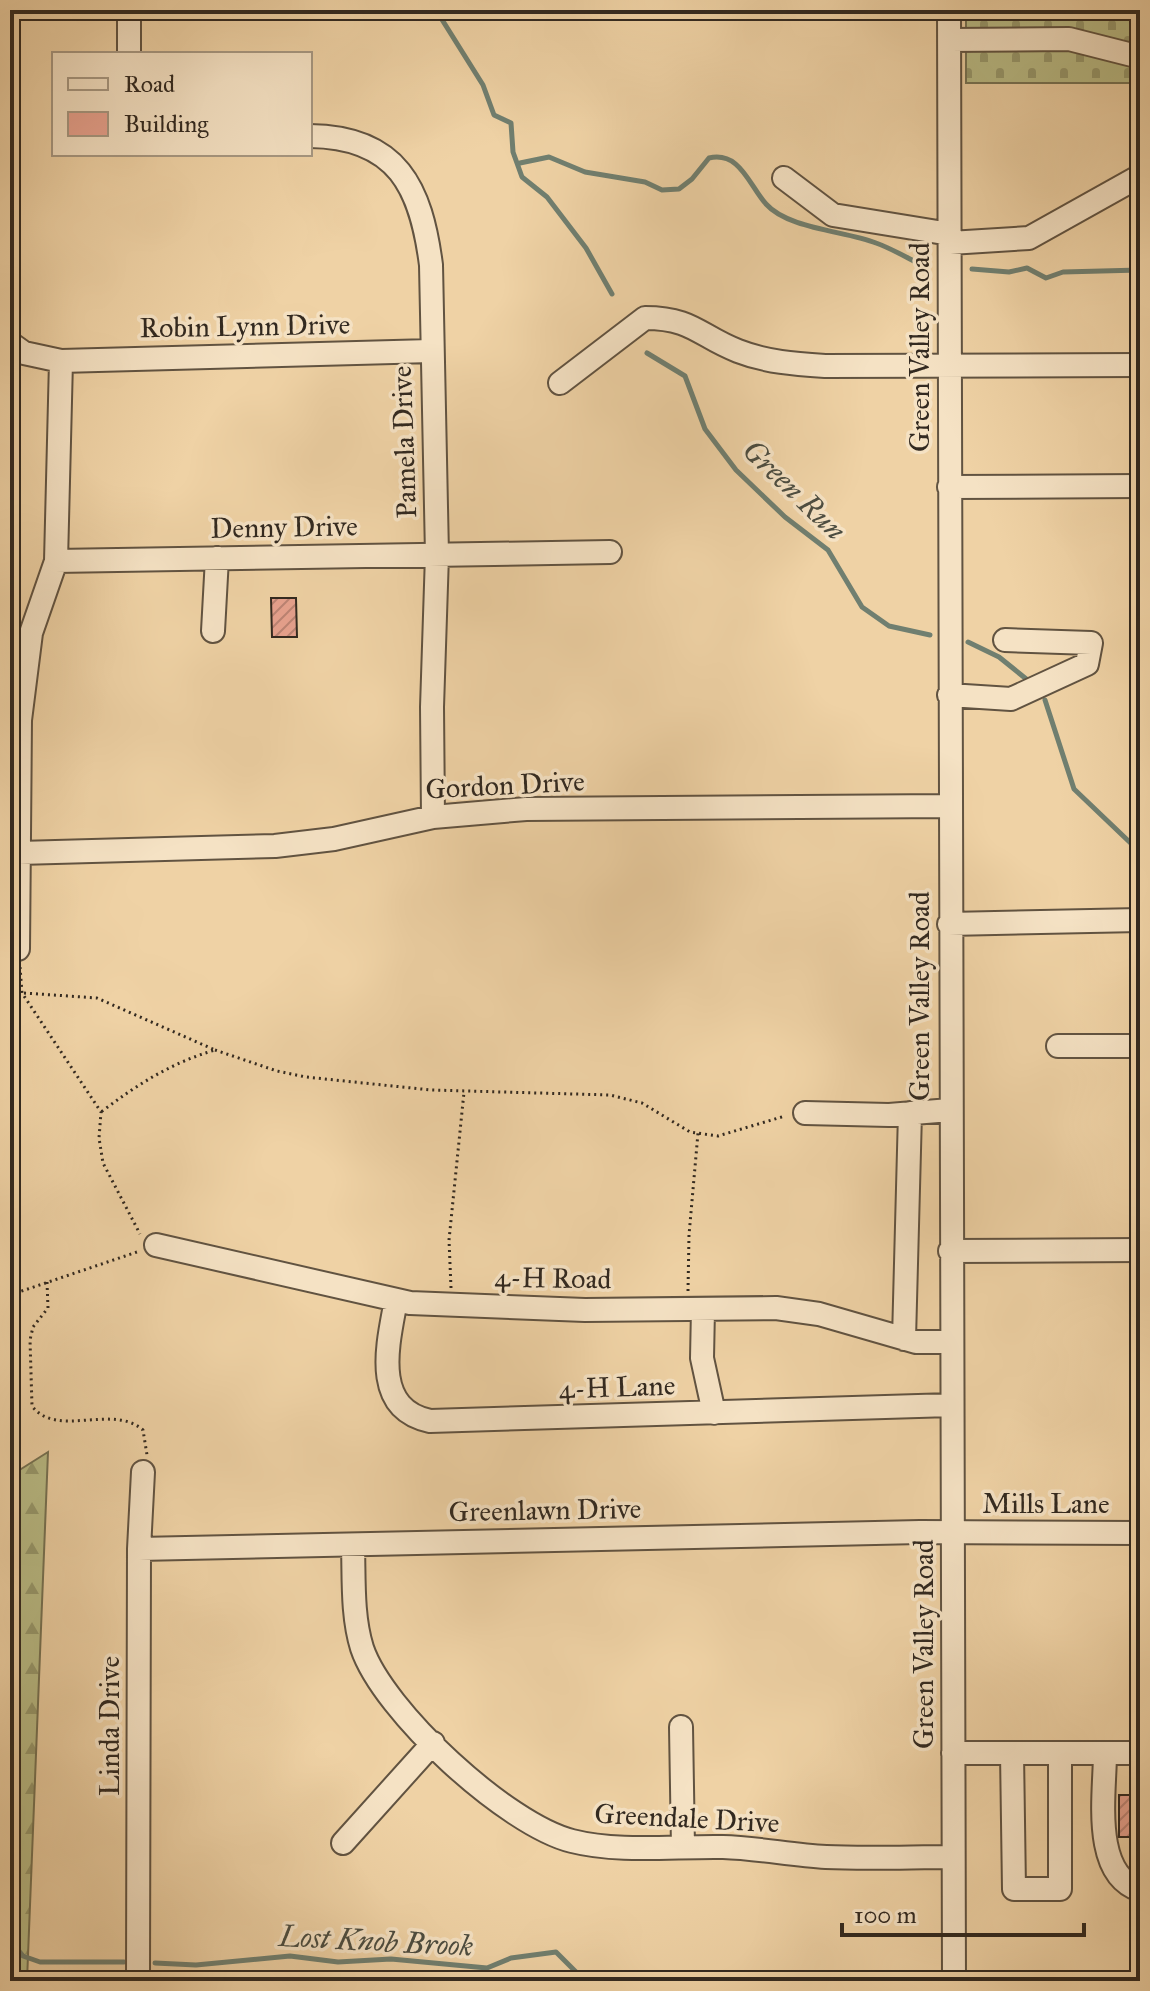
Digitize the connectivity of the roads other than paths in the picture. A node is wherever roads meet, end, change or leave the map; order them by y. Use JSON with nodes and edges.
{"nodes":[{"id":1,"x":129,"y":10,"type":"edge"},
{"id":2,"x":949,"y":10,"type":"edge"},
{"id":3,"x":950,"y":40,"type":"junction"},
{"id":4,"x":129,"y":52,"type":"edge"},
{"id":5,"x":1140,"y":57,"type":"edge"},
{"id":6,"x":312,"y":136,"type":"edge"},
{"id":7,"x":1140,"y":176,"type":"edge"},
{"id":8,"x":784,"y":178,"type":"dead end"},
{"id":9,"x":950,"y":239,"type":"junction"},
{"id":10,"x":10,"y":343,"type":"edge"},
{"id":11,"x":431,"y":351,"type":"junction"},
{"id":12,"x":61,"y":361,"type":"junction"},
{"id":13,"x":1140,"y":365,"type":"edge"},
{"id":14,"x":950,"y":366,"type":"junction"},
{"id":15,"x":560,"y":383,"type":"dead end"},
{"id":16,"x":1140,"y":486,"type":"edge"},
{"id":17,"x":949,"y":487,"type":"junction"},
{"id":18,"x":610,"y":552,"type":"dead end"},
{"id":19,"x":437,"y":555,"type":"junction"},
{"id":20,"x":217,"y":558,"type":"junction"},
{"id":21,"x":56,"y":561,"type":"junction"},
{"id":22,"x":213,"y":631,"type":"dead end"},
{"id":23,"x":1005,"y":640,"type":"dead end"},
{"id":24,"x":949,"y":695,"type":"junction"},
{"id":25,"x":949,"y":806,"type":"junction"},
{"id":26,"x":433,"y":817,"type":"junction"},
{"id":27,"x":19,"y":853,"type":"junction"},
{"id":28,"x":1140,"y":920,"type":"edge"},
{"id":29,"x":949,"y":924,"type":"junction"},
{"id":30,"x":18,"y":949,"type":"road end"},
{"id":31,"x":1058,"y":1046,"type":"dead end"},
{"id":32,"x":1140,"y":1046,"type":"edge"},
{"id":33,"x":950,"y":1110,"type":"junction"},
{"id":34,"x":805,"y":1113,"type":"road end"},
{"id":35,"x":910,"y":1113,"type":"junction"},
{"id":36,"x":156,"y":1245,"type":"road end"},
{"id":37,"x":1140,"y":1250,"type":"edge"},
{"id":38,"x":950,"y":1251,"type":"junction"},
{"id":39,"x":396,"y":1300,"type":"junction"},
{"id":40,"x":703,"y":1309,"type":"junction"},
{"id":41,"x":904,"y":1339,"type":"junction"},
{"id":42,"x":952,"y":1342,"type":"junction"},
{"id":43,"x":951,"y":1405,"type":"junction"},
{"id":44,"x":714,"y":1413,"type":"junction"},
{"id":45,"x":143,"y":1472,"type":"road end"},
{"id":46,"x":1140,"y":1533,"type":"edge"},
{"id":47,"x":952,"y":1534,"type":"junction"},
{"id":48,"x":353,"y":1546,"type":"junction"},
{"id":49,"x":139,"y":1549,"type":"junction"},
{"id":50,"x":681,"y":1727,"type":"dead end"},
{"id":51,"x":433,"y":1743,"type":"junction"},
{"id":52,"x":953,"y":1753,"type":"junction"},
{"id":53,"x":1012,"y":1753,"type":"junction"},
{"id":54,"x":1060,"y":1753,"type":"junction"},
{"id":55,"x":1105,"y":1753,"type":"junction"},
{"id":56,"x":1140,"y":1753,"type":"edge"},
{"id":57,"x":343,"y":1843,"type":"dead end"},
{"id":58,"x":683,"y":1847,"type":"junction"},
{"id":59,"x":953,"y":1857,"type":"junction"},
{"id":60,"x":1140,"y":1890,"type":"edge"},
{"id":61,"x":138,"y":1981,"type":"edge"},
{"id":62,"x":954,"y":1981,"type":"edge"}],
"edges":[{"from":1,"to":4,"type":"street"},
{"from":2,"to":3,"type":"street","name":"Green Valley Road"},
{"from":3,"to":5,"type":"street"},
{"from":3,"to":9,"type":"street","name":"Green Valley Road"},
{"from":6,"to":11,"type":"street","name":"Pamela Drive"},
{"from":7,"to":9,"type":"street"},
{"from":8,"to":9,"type":"street"},
{"from":9,"to":14,"type":"street","name":"Green Valley Road"},
{"from":10,"to":12,"type":"street"},
{"from":11,"to":12,"type":"street","name":"Robin Lynn Drive"},
{"from":11,"to":19,"type":"street","name":"Pamela Drive"},
{"from":12,"to":21,"type":"street"},
{"from":13,"to":14,"type":"street"},
{"from":14,"to":15,"type":"street"},
{"from":14,"to":17,"type":"street","name":"Green Valley Road"},
{"from":16,"to":17,"type":"street"},
{"from":17,"to":24,"type":"street","name":"Green Valley Road"},
{"from":18,"to":19,"type":"street","name":"Denny Drive"},
{"from":19,"to":20,"type":"street","name":"Denny Drive"},
{"from":19,"to":26,"type":"street","name":"Pamela Drive"},
{"from":20,"to":21,"type":"street","name":"Denny Drive"},
{"from":20,"to":22,"type":"street"},
{"from":21,"to":27,"type":"street"},
{"from":23,"to":24,"type":"street"},
{"from":24,"to":25,"type":"street","name":"Green Valley Road"},
{"from":25,"to":26,"type":"street","name":"Gordon Drive"},
{"from":25,"to":29,"type":"street","name":"Green Valley Road"},
{"from":26,"to":27,"type":"street","name":"Gordon Drive"},
{"from":27,"to":30,"type":"street"},
{"from":28,"to":29,"type":"street"},
{"from":29,"to":33,"type":"street","name":"Green Valley Road"},
{"from":31,"to":32,"type":"street"},
{"from":33,"to":35,"type":"street"},
{"from":33,"to":38,"type":"street","name":"Green Valley Road"},
{"from":34,"to":35,"type":"street"},
{"from":35,"to":41,"type":"street"},
{"from":36,"to":39,"type":"street","name":"4-H Road"},
{"from":37,"to":38,"type":"street"},
{"from":38,"to":42,"type":"street","name":"Green Valley Road"},
{"from":39,"to":40,"type":"street","name":"4-H Road"},
{"from":39,"to":44,"type":"street","name":"4-H Lane"},
{"from":40,"to":41,"type":"street","name":"4-H Road"},
{"from":40,"to":44,"type":"street"},
{"from":41,"to":42,"type":"street","name":"4-H Road"},
{"from":42,"to":43,"type":"street","name":"Green Valley Road"},
{"from":43,"to":44,"type":"street","name":"4-H Lane"},
{"from":43,"to":47,"type":"street","name":"Green Valley Road"},
{"from":45,"to":49,"type":"street","name":"Linda Drive"},
{"from":46,"to":47,"type":"street","name":"Mills Lane"},
{"from":47,"to":48,"type":"street","name":"Greenlawn Drive"},
{"from":47,"to":52,"type":"street","name":"Green Valley Road"},
{"from":48,"to":49,"type":"street","name":"Greenlawn Drive"},
{"from":48,"to":51,"type":"street","name":"Greendale Drive"},
{"from":49,"to":61,"type":"street","name":"Linda Drive"},
{"from":50,"to":58,"type":"street"},
{"from":51,"to":57,"type":"street"},
{"from":51,"to":58,"type":"street","name":"Greendale Drive"},
{"from":52,"to":53,"type":"street"},
{"from":52,"to":59,"type":"street","name":"Green Valley Road"},
{"from":53,"to":54,"type":"street"},
{"from":53,"to":54,"type":"street"},
{"from":54,"to":55,"type":"street"},
{"from":55,"to":56,"type":"street"},
{"from":55,"to":60,"type":"street"},
{"from":58,"to":59,"type":"street","name":"Greendale Drive"},
{"from":59,"to":62,"type":"street","name":"Green Valley Road"}]}
